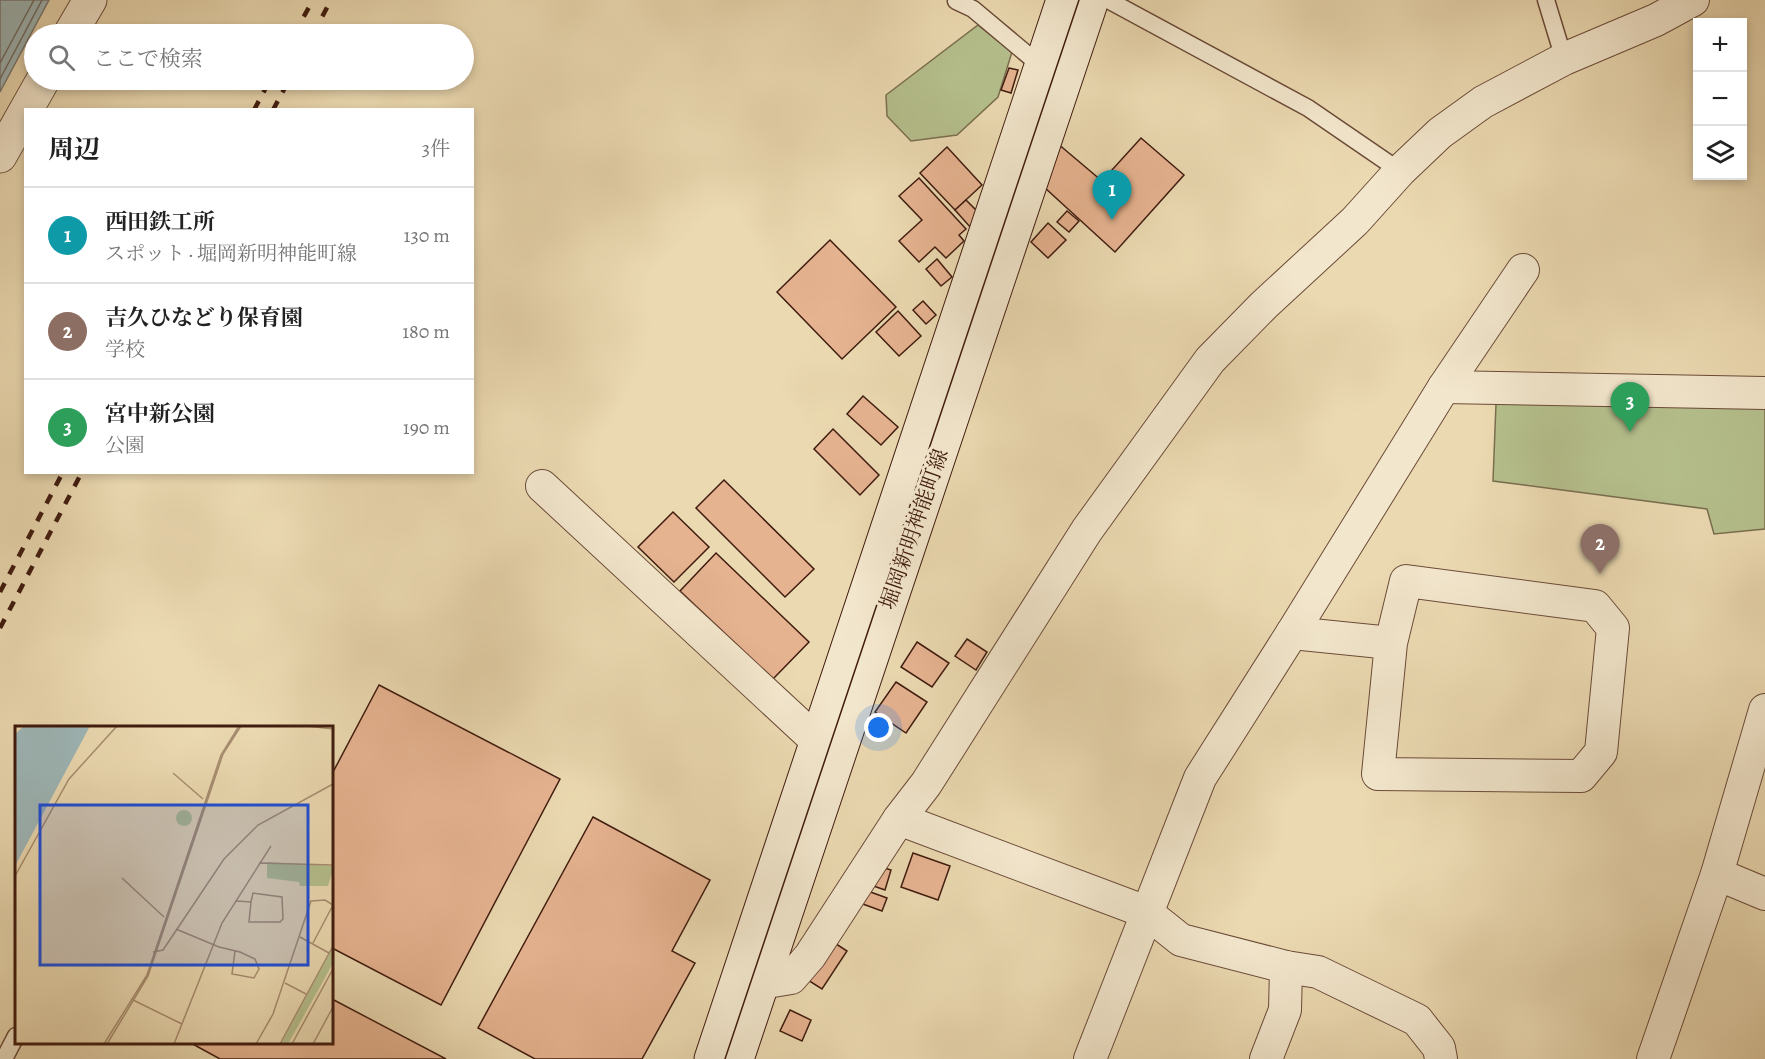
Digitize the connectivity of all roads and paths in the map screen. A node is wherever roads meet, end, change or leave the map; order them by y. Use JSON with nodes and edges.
{"nodes":[{"id":1,"x":90,"y":0,"type":"edge"},
{"id":2,"x":1063,"y":0,"type":"edge"},
{"id":3,"x":1092,"y":0,"type":"edge"},
{"id":4,"x":1108,"y":0,"type":"edge"},
{"id":5,"x":1546,"y":0,"type":"edge"},
{"id":6,"x":1693,"y":0,"type":"edge"},
{"id":7,"x":956,"y":2,"type":"edge"},
{"id":8,"x":76,"y":24,"type":"edge"},
{"id":9,"x":1564,"y":59,"type":"junction"},
{"id":10,"x":1041,"y":66,"type":"junction"},
{"id":11,"x":37,"y":90,"type":"edge"},
{"id":12,"x":27,"y":108,"type":"edge"},
{"id":13,"x":24,"y":114,"type":"edge"},
{"id":14,"x":0,"y":156,"type":"edge"},
{"id":15,"x":1400,"y":171,"type":"junction"},
{"id":16,"x":1523,"y":270,"type":"dead end"},
{"id":17,"x":1444,"y":387,"type":"junction"},
{"id":18,"x":1765,"y":393,"type":"edge"},
{"id":19,"x":542,"y":486,"type":"dead end"},
{"id":20,"x":1292,"y":633,"type":"junction"},
{"id":21,"x":1391,"y":643,"type":"junction"},
{"id":22,"x":1765,"y":710,"type":"edge"},
{"id":23,"x":817,"y":741,"type":"junction"},
{"id":24,"x":899,"y":819,"type":"junction"},
{"id":25,"x":1717,"y":874,"type":"junction"},
{"id":26,"x":1765,"y":894,"type":"edge"},
{"id":27,"x":1146,"y":912,"type":"junction"},
{"id":28,"x":1286,"y":967,"type":"junction"},
{"id":29,"x":752,"y":976,"type":"junction"},
{"id":30,"x":15,"y":1038,"type":"edge"},
{"id":31,"x":4,"y":1059,"type":"edge"},
{"id":32,"x":711,"y":1059,"type":"edge"},
{"id":33,"x":737,"y":1059,"type":"edge"},
{"id":34,"x":1090,"y":1059,"type":"edge"},
{"id":35,"x":1266,"y":1059,"type":"edge"},
{"id":36,"x":1441,"y":1059,"type":"edge"},
{"id":37,"x":1653,"y":1059,"type":"edge"}],
"edges":[{"from":1,"to":8,"type":"main road"},
{"from":2,"to":10,"type":"main road","name":"堀岡新明神能町線"},
{"from":3,"to":29,"type":"main road","name":"堀岡新明神能町線"},
{"from":4,"to":15,"type":"lane"},
{"from":5,"to":9,"type":"lane"},
{"from":6,"to":9,"type":"street"},
{"from":7,"to":10,"type":"lane"},
{"from":9,"to":15,"type":"street"},
{"from":10,"to":23,"type":"main road","name":"堀岡新明神能町線"},
{"from":11,"to":12,"type":"main road"},
{"from":13,"to":14,"type":"main road"},
{"from":15,"to":24,"type":"street"},
{"from":16,"to":17,"type":"street"},
{"from":17,"to":18,"type":"street"},
{"from":17,"to":20,"type":"street"},
{"from":19,"to":23,"type":"street"},
{"from":20,"to":21,"type":"street"},
{"from":20,"to":27,"type":"street"},
{"from":21,"to":21,"type":"street"},
{"from":22,"to":25,"type":"street"},
{"from":23,"to":29,"type":"main road","name":"堀岡新明神能町線"},
{"from":24,"to":27,"type":"street"},
{"from":24,"to":29,"type":"street"},
{"from":25,"to":26,"type":"street"},
{"from":25,"to":37,"type":"street"},
{"from":27,"to":28,"type":"street"},
{"from":27,"to":34,"type":"street"},
{"from":28,"to":35,"type":"street"},
{"from":28,"to":36,"type":"street"},
{"from":29,"to":32,"type":"main road","name":"堀岡新明神能町線"},
{"from":29,"to":33,"type":"main road","name":"堀岡新明神能町線"},
{"from":30,"to":31,"type":"lane"}]}
